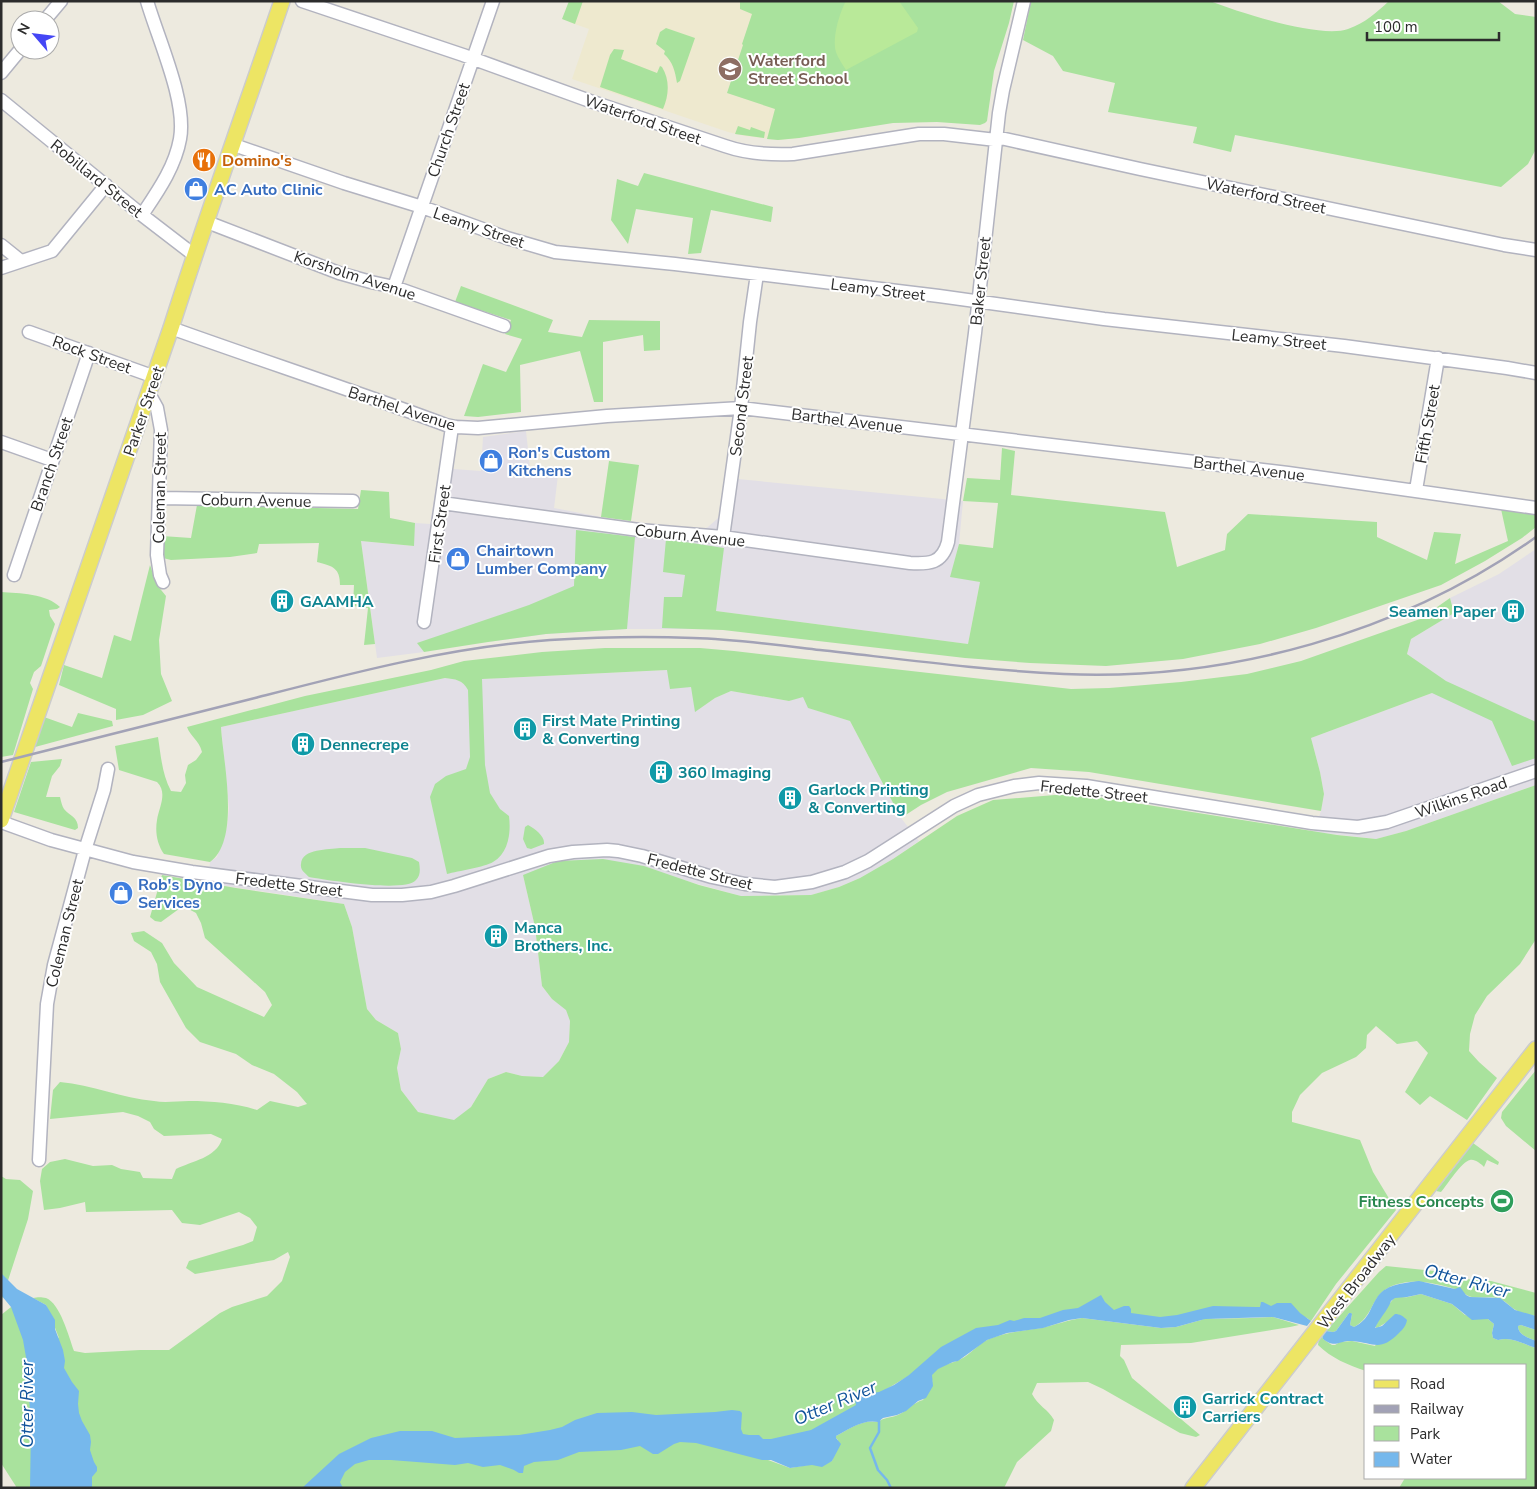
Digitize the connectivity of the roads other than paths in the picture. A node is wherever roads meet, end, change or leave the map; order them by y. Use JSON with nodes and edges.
{"nodes":[{"id":1,"x":147,"y":1,"type":"edge"},
{"id":2,"x":282,"y":1,"type":"edge"},
{"id":3,"x":302,"y":1,"type":"edge"},
{"id":4,"x":493,"y":1,"type":"edge"},
{"id":5,"x":1024,"y":1,"type":"edge"},
{"id":6,"x":473,"y":58,"type":"junction"},
{"id":7,"x":12,"y":60,"type":"edge"},
{"id":8,"x":1,"y":73,"type":"edge"},
{"id":9,"x":1,"y":100,"type":"edge"},
{"id":10,"x":996,"y":139,"type":"junction"},
{"id":11,"x":234,"y":145,"type":"junction"},
{"id":12,"x":106,"y":185,"type":"junction"},
{"id":13,"x":422,"y":207,"type":"junction"},
{"id":14,"x":142,"y":215,"type":"junction"},
{"id":15,"x":207,"y":222,"type":"junction"},
{"id":16,"x":1,"y":245,"type":"edge"},
{"id":17,"x":1536,"y":250,"type":"edge"},
{"id":18,"x":194,"y":255,"type":"junction"},
{"id":19,"x":21,"y":261,"type":"junction"},
{"id":20,"x":1,"y":268,"type":"edge"},
{"id":21,"x":757,"y":274,"type":"junction"},
{"id":22,"x":394,"y":286,"type":"junction"},
{"id":23,"x":978,"y":301,"type":"junction"},
{"id":24,"x":504,"y":326,"type":"dead end"},
{"id":25,"x":171,"y":328,"type":"junction"},
{"id":26,"x":29,"y":332,"type":"dead end"},
{"id":27,"x":89,"y":353,"type":"junction"},
{"id":28,"x":1438,"y":358,"type":"junction"},
{"id":29,"x":1536,"y":373,"type":"edge"},
{"id":30,"x":155,"y":377,"type":"junction"},
{"id":31,"x":148,"y":396,"type":"junction"},
{"id":32,"x":742,"y":408,"type":"junction"},
{"id":33,"x":452,"y":427,"type":"junction"},
{"id":34,"x":962,"y":433,"type":"junction"},
{"id":35,"x":1,"y":442,"type":"edge"},
{"id":36,"x":52,"y":460,"type":"junction"},
{"id":37,"x":1416,"y":490,"type":"junction"},
{"id":38,"x":160,"y":498,"type":"junction"},
{"id":39,"x":353,"y":501,"type":"dead end"},
{"id":40,"x":442,"y":503,"type":"junction"},
{"id":41,"x":1536,"y":508,"type":"edge"},
{"id":42,"x":724,"y":537,"type":"junction"},
{"id":43,"x":937,"y":560,"type":"joint"},
{"id":44,"x":14,"y":575,"type":"dead end"},
{"id":45,"x":163,"y":582,"type":"dead end"},
{"id":46,"x":424,"y":622,"type":"dead end"},
{"id":47,"x":108,"y":769,"type":"dead end"},
{"id":48,"x":1536,"y":771,"type":"edge"},
{"id":49,"x":1,"y":821,"type":"edge"},
{"id":50,"x":1386,"y":822,"type":"joint"},
{"id":51,"x":85,"y":850,"type":"junction"},
{"id":52,"x":1536,"y":1049,"type":"edge"},
{"id":53,"x":39,"y":1160,"type":"dead end"},
{"id":54,"x":1193,"y":1488,"type":"edge"}],
"edges":[{"from":1,"to":14,"type":"street"},
{"from":2,"to":11,"type":"main road","name":"Parker Street"},
{"from":3,"to":6,"type":"street","name":"Waterford Street"},
{"from":4,"to":6,"type":"street","name":"Church Street"},
{"from":5,"to":10,"type":"street","name":"Baker Street"},
{"from":6,"to":10,"type":"street","name":"Waterford Street"},
{"from":6,"to":13,"type":"street","name":"Church Street"},
{"from":7,"to":8,"type":"street"},
{"from":9,"to":12,"type":"street","name":"Robillard Street"},
{"from":10,"to":17,"type":"street","name":"Waterford Street"},
{"from":10,"to":23,"type":"street","name":"Baker Street"},
{"from":11,"to":13,"type":"street","name":"Leamy Street"},
{"from":11,"to":15,"type":"main road","name":"Parker Street"},
{"from":12,"to":14,"type":"street","name":"Robillard Street"},
{"from":12,"to":19,"type":"street"},
{"from":13,"to":21,"type":"street","name":"Leamy Street"},
{"from":13,"to":22,"type":"street","name":"Church Street"},
{"from":14,"to":18,"type":"street","name":"Robillard Street"},
{"from":15,"to":18,"type":"main road","name":"Parker Street"},
{"from":15,"to":22,"type":"street","name":"Korsholm Avenue"},
{"from":16,"to":19,"type":"street"},
{"from":18,"to":25,"type":"main road","name":"Parker Street"},
{"from":19,"to":20,"type":"street"},
{"from":21,"to":23,"type":"street","name":"Leamy Street"},
{"from":21,"to":32,"type":"street","name":"Second Street"},
{"from":22,"to":24,"type":"street","name":"Korsholm Avenue"},
{"from":23,"to":28,"type":"street","name":"Leamy Street"},
{"from":23,"to":34,"type":"street","name":"Baker Street"},
{"from":25,"to":30,"type":"main road","name":"Parker Street"},
{"from":25,"to":33,"type":"street","name":"Barthel Avenue"},
{"from":26,"to":27,"type":"street","name":"Rock Street"},
{"from":27,"to":30,"type":"street","name":"Rock Street"},
{"from":27,"to":36,"type":"street","name":"Branch Street"},
{"from":28,"to":29,"type":"street","name":"Leamy Street"},
{"from":28,"to":37,"type":"street","name":"Fifth Street"},
{"from":30,"to":31,"type":"main road","name":"Parker Street"},
{"from":31,"to":38,"type":"street","name":"Coleman Street"},
{"from":31,"to":49,"type":"main road","name":"Parker Street"},
{"from":32,"to":33,"type":"street","name":"Barthel Avenue"},
{"from":32,"to":34,"type":"street","name":"Barthel Avenue"},
{"from":32,"to":42,"type":"street","name":"Second Street"},
{"from":33,"to":40,"type":"street","name":"First Street"},
{"from":34,"to":37,"type":"street","name":"Barthel Avenue"},
{"from":34,"to":43,"type":"street","name":"Baker Street"},
{"from":35,"to":36,"type":"street"},
{"from":36,"to":44,"type":"street","name":"Branch Street"},
{"from":37,"to":41,"type":"street","name":"Barthel Avenue"},
{"from":38,"to":39,"type":"street","name":"Coburn Avenue"},
{"from":38,"to":45,"type":"street","name":"Coleman Street"},
{"from":40,"to":42,"type":"street","name":"Coburn Avenue"},
{"from":40,"to":46,"type":"street","name":"First Street"},
{"from":42,"to":43,"type":"street","name":"Coburn Avenue"},
{"from":47,"to":51,"type":"street","name":"Coleman Street"},
{"from":48,"to":50,"type":"street","name":"Wilkins Road"},
{"from":49,"to":51,"type":"street","name":"Fredette Street"},
{"from":50,"to":51,"type":"street","name":"Fredette Street"},
{"from":51,"to":53,"type":"street","name":"Coleman Street"},
{"from":52,"to":54,"type":"main road","name":"West Broadway"}]}
